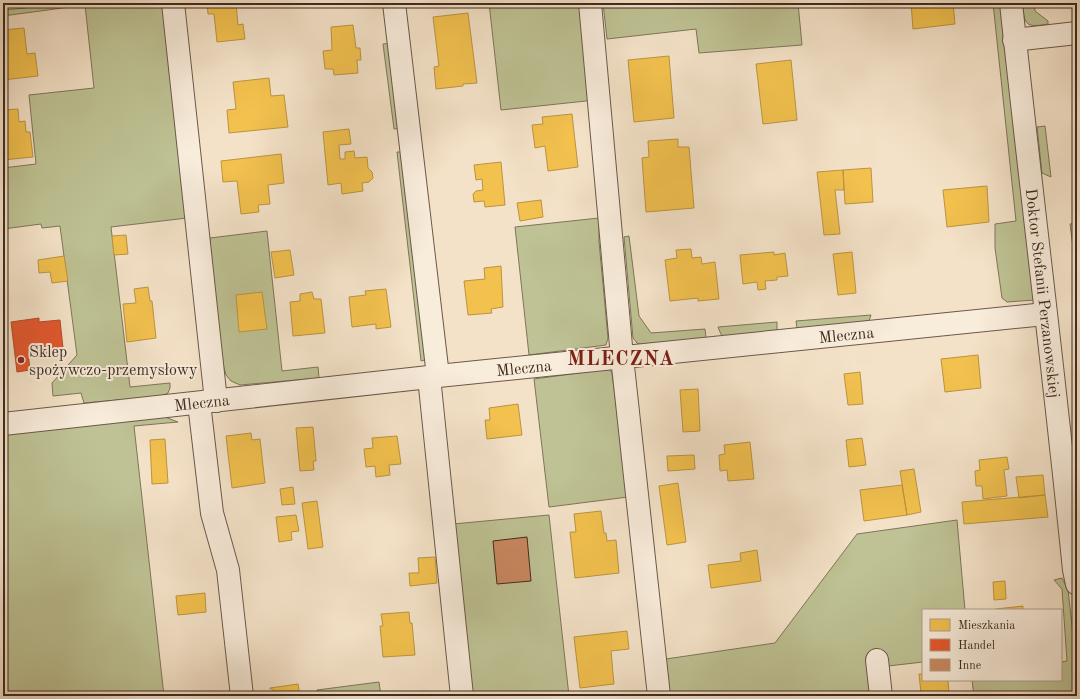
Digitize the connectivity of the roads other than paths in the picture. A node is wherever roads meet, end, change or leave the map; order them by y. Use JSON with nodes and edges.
{"nodes":[{"id":1,"x":174,"y":3,"type":"edge"},
{"id":2,"x":394,"y":3,"type":"edge"},
{"id":3,"x":590,"y":3,"type":"edge"},
{"id":4,"x":1010,"y":3,"type":"edge"},
{"id":5,"x":1077,"y":33,"type":"edge"},
{"id":6,"x":1014,"y":40,"type":"junction"},
{"id":7,"x":1045,"y":314,"type":"junction"},
{"id":8,"x":622,"y":357,"type":"junction"},
{"id":9,"x":433,"y":377,"type":"junction"},
{"id":10,"x":208,"y":402,"type":"junction"},
{"id":11,"x":3,"y":424,"type":"edge"},
{"id":12,"x":1069,"y":437,"type":"edge"},
{"id":13,"x":1077,"y":584,"type":"edge"},
{"id":14,"x":876,"y":660,"type":"dead end"},
{"id":15,"x":242,"y":696,"type":"edge"},
{"id":16,"x":462,"y":696,"type":"edge"},
{"id":17,"x":659,"y":696,"type":"edge"},
{"id":18,"x":881,"y":696,"type":"edge"}],
"edges":[{"from":1,"to":10,"type":"street"},
{"from":2,"to":9,"type":"street"},
{"from":3,"to":8,"type":"street"},
{"from":4,"to":6,"type":"street","name":"Doktor Stefanii Perzanowskiej"},
{"from":5,"to":6,"type":"street"},
{"from":6,"to":7,"type":"street","name":"Doktor Stefanii Perzanowskiej"},
{"from":7,"to":8,"type":"street","name":"Mleczna"},
{"from":7,"to":12,"type":"street","name":"Doktor Stefanii Perzanowskiej"},
{"from":8,"to":9,"type":"street","name":"Mleczna"},
{"from":8,"to":17,"type":"street"},
{"from":9,"to":10,"type":"street","name":"Mleczna"},
{"from":9,"to":16,"type":"street"},
{"from":10,"to":11,"type":"street","name":"Mleczna"},
{"from":10,"to":15,"type":"street"},
{"from":12,"to":13,"type":"street","name":"Doktor Stefanii Perzanowskiej"},
{"from":14,"to":18,"type":"street"}]}
